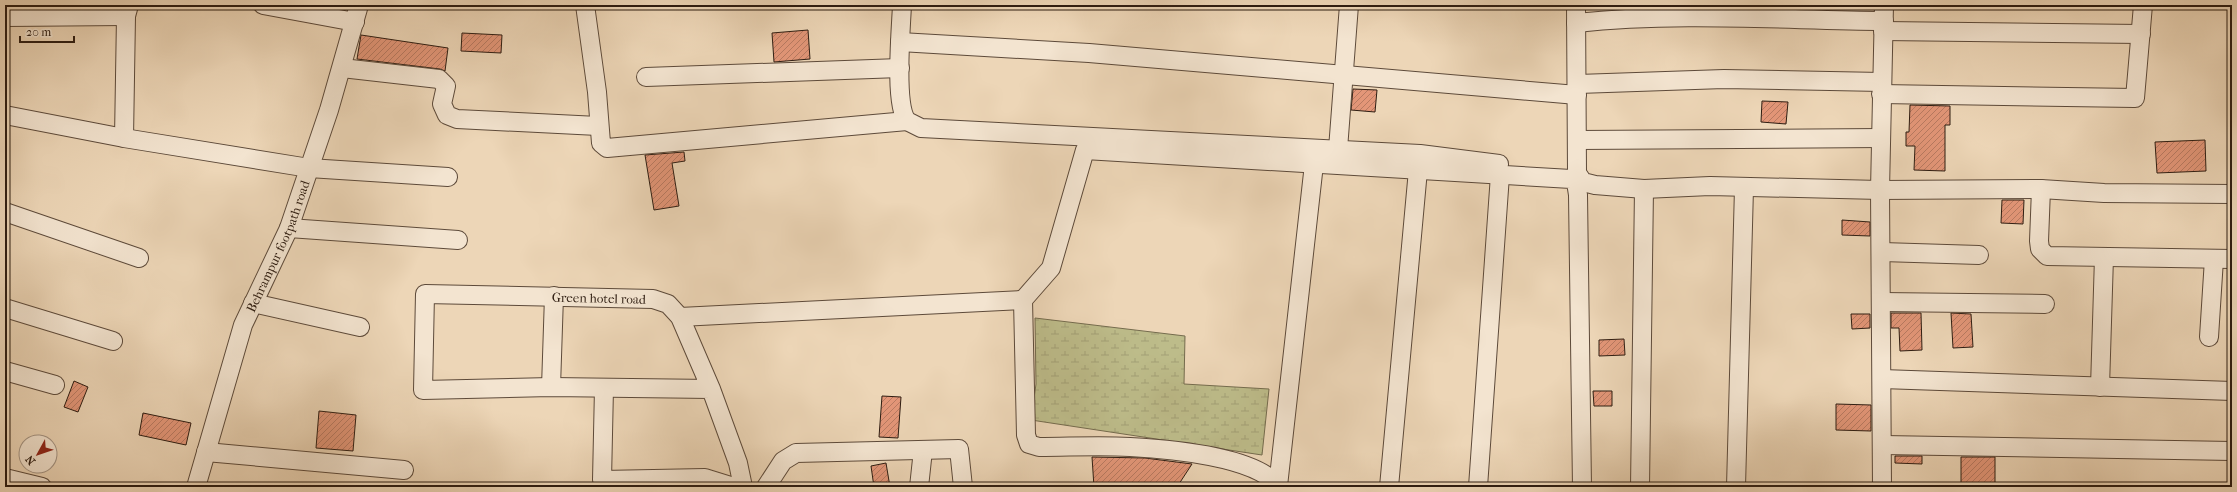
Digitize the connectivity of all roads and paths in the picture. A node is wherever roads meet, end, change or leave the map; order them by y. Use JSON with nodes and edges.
{"nodes":[{"id":1,"x":263,"y":5,"type":"edge"},
{"id":2,"x":585,"y":5,"type":"edge"},
{"id":3,"x":902,"y":5,"type":"edge"},
{"id":4,"x":1349,"y":5,"type":"edge"},
{"id":5,"x":1576,"y":5,"type":"edge"},
{"id":6,"x":2143,"y":5,"type":"edge"},
{"id":7,"x":128,"y":10,"type":"edge"},
{"id":8,"x":357,"y":14,"type":"edge"},
{"id":9,"x":5,"y":16,"type":"edge"},
{"id":10,"x":1884,"y":19,"type":"edge"},
{"id":11,"x":1576,"y":23,"type":"junction"},
{"id":12,"x":2141,"y":34,"type":"junction"},
{"id":13,"x":900,"y":42,"type":"junction"},
{"id":14,"x":342,"y":68,"type":"junction"},
{"id":15,"x":900,"y":68,"type":"junction"},
{"id":16,"x":1343,"y":75,"type":"junction"},
{"id":17,"x":646,"y":77,"type":"dead end"},
{"id":18,"x":1882,"y":88,"type":"junction"},
{"id":19,"x":1577,"y":89,"type":"junction"},
{"id":20,"x":5,"y":115,"type":"edge"},
{"id":21,"x":907,"y":121,"type":"junction"},
{"id":22,"x":598,"y":126,"type":"junction"},
{"id":23,"x":124,"y":138,"type":"junction"},
{"id":24,"x":1881,"y":138,"type":"junction"},
{"id":25,"x":1577,"y":140,"type":"junction"},
{"id":26,"x":1338,"y":149,"type":"junction"},
{"id":27,"x":1314,"y":164,"type":"junction"},
{"id":28,"x":309,"y":168,"type":"junction"},
{"id":29,"x":1418,"y":170,"type":"junction"},
{"id":30,"x":1500,"y":174,"type":"junction"},
{"id":31,"x":1578,"y":174,"type":"junction"},
{"id":32,"x":448,"y":177,"type":"dead end"},
{"id":33,"x":1744,"y":188,"type":"junction"},
{"id":34,"x":1644,"y":189,"type":"junction"},
{"id":35,"x":2041,"y":189,"type":"junction"},
{"id":36,"x":1880,"y":190,"type":"junction"},
{"id":37,"x":2232,"y":194,"type":"edge"},
{"id":38,"x":5,"y":212,"type":"edge"},
{"id":39,"x":289,"y":228,"type":"junction"},
{"id":40,"x":458,"y":240,"type":"dead end"},
{"id":41,"x":1882,"y":252,"type":"junction"},
{"id":42,"x":1979,"y":255,"type":"dead end"},
{"id":43,"x":2104,"y":257,"type":"junction"},
{"id":44,"x":139,"y":258,"type":"dead end"},
{"id":45,"x":2214,"y":259,"type":"junction"},
{"id":46,"x":2232,"y":259,"type":"edge"},
{"id":47,"x":554,"y":296,"type":"junction"},
{"id":48,"x":1023,"y":300,"type":"junction"},
{"id":49,"x":1882,"y":302,"type":"junction"},
{"id":50,"x":253,"y":303,"type":"junction"},
{"id":51,"x":2044,"y":304,"type":"dead end"},
{"id":52,"x":5,"y":308,"type":"edge"},
{"id":53,"x":680,"y":317,"type":"junction"},
{"id":54,"x":360,"y":328,"type":"dead end"},
{"id":55,"x":2209,"y":337,"type":"dead end"},
{"id":56,"x":113,"y":341,"type":"dead end"},
{"id":57,"x":5,"y":371,"type":"edge"},
{"id":58,"x":1882,"y":379,"type":"junction"},
{"id":59,"x":55,"y":385,"type":"dead end"},
{"id":60,"x":551,"y":387,"type":"junction"},
{"id":61,"x":2100,"y":387,"type":"junction"},
{"id":62,"x":604,"y":388,"type":"junction"},
{"id":63,"x":711,"y":389,"type":"junction"},
{"id":64,"x":2232,"y":391,"type":"edge"},
{"id":65,"x":1883,"y":445,"type":"junction"},
{"id":66,"x":923,"y":450,"type":"junction"},
{"id":67,"x":2232,"y":450,"type":"edge"},
{"id":68,"x":206,"y":452,"type":"junction"},
{"id":69,"x":404,"y":470,"type":"dead end"},
{"id":70,"x":5,"y":478,"type":"edge"},
{"id":71,"x":24,"y":485,"type":"edge"},
{"id":72,"x":1279,"y":486,"type":"edge"},
{"id":73,"x":42,"y":487,"type":"edge"},
{"id":74,"x":196,"y":487,"type":"edge"},
{"id":75,"x":734,"y":487,"type":"edge"},
{"id":76,"x":743,"y":487,"type":"edge"},
{"id":77,"x":766,"y":487,"type":"edge"},
{"id":78,"x":919,"y":487,"type":"edge"},
{"id":79,"x":963,"y":487,"type":"edge"},
{"id":80,"x":1389,"y":487,"type":"edge"},
{"id":81,"x":1478,"y":487,"type":"edge"},
{"id":82,"x":1582,"y":487,"type":"edge"},
{"id":83,"x":1640,"y":487,"type":"edge"},
{"id":84,"x":1736,"y":487,"type":"edge"},
{"id":85,"x":1882,"y":487,"type":"edge"}],
"edges":[{"from":1,"to":8,"type":"street"},
{"from":2,"to":22,"type":"street"},
{"from":3,"to":13,"type":"street"},
{"from":4,"to":16,"type":"street"},
{"from":5,"to":11,"type":"street"},
{"from":6,"to":12,"type":"street"},
{"from":7,"to":9,"type":"street"},
{"from":7,"to":23,"type":"street"},
{"from":8,"to":14,"type":"street","name":"Behrampur footpath road"},
{"from":10,"to":11,"type":"street"},
{"from":10,"to":12,"type":"street"},
{"from":10,"to":18,"type":"street"},
{"from":11,"to":19,"type":"street"},
{"from":12,"to":18,"type":"street"},
{"from":13,"to":15,"type":"street"},
{"from":13,"to":16,"type":"street"},
{"from":14,"to":22,"type":"street"},
{"from":14,"to":28,"type":"street","name":"Behrampur footpath road"},
{"from":15,"to":17,"type":"street"},
{"from":15,"to":21,"type":"street"},
{"from":16,"to":19,"type":"street"},
{"from":16,"to":26,"type":"street"},
{"from":18,"to":19,"type":"street"},
{"from":18,"to":24,"type":"street"},
{"from":19,"to":25,"type":"street"},
{"from":20,"to":23,"type":"street"},
{"from":21,"to":22,"type":"street"},
{"from":21,"to":26,"type":"street"},
{"from":23,"to":28,"type":"street"},
{"from":24,"to":25,"type":"street"},
{"from":24,"to":36,"type":"street"},
{"from":25,"to":31,"type":"street"},
{"from":26,"to":31,"type":"street"},
{"from":27,"to":29,"type":"street"},
{"from":27,"to":48,"type":"street"},
{"from":27,"to":72,"type":"street"},
{"from":28,"to":32,"type":"street"},
{"from":28,"to":39,"type":"street","name":"Behrampur footpath road"},
{"from":29,"to":30,"type":"street"},
{"from":29,"to":80,"type":"street"},
{"from":30,"to":81,"type":"street"},
{"from":30,"to":82,"type":"street"},
{"from":31,"to":34,"type":"street"},
{"from":33,"to":34,"type":"street"},
{"from":33,"to":36,"type":"street"},
{"from":33,"to":84,"type":"street"},
{"from":34,"to":83,"type":"street"},
{"from":35,"to":36,"type":"street"},
{"from":35,"to":37,"type":"street"},
{"from":35,"to":43,"type":"street"},
{"from":36,"to":41,"type":"street"},
{"from":38,"to":44,"type":"street"},
{"from":39,"to":40,"type":"street"},
{"from":39,"to":50,"type":"street","name":"Behrampur footpath road"},
{"from":41,"to":42,"type":"street"},
{"from":41,"to":49,"type":"street"},
{"from":43,"to":45,"type":"street"},
{"from":43,"to":61,"type":"street"},
{"from":45,"to":46,"type":"street"},
{"from":45,"to":55,"type":"street"},
{"from":47,"to":53,"type":"street","name":"Green hotel road"},
{"from":47,"to":60,"type":"street"},
{"from":47,"to":60,"type":"street","name":"Green hotel road"},
{"from":48,"to":53,"type":"street"},
{"from":48,"to":72,"type":"street"},
{"from":49,"to":51,"type":"street"},
{"from":49,"to":58,"type":"street"},
{"from":50,"to":54,"type":"street"},
{"from":50,"to":68,"type":"street","name":"Behrampur footpath road"},
{"from":52,"to":56,"type":"street"},
{"from":53,"to":63,"type":"street","name":"Green hotel road"},
{"from":57,"to":59,"type":"street"},
{"from":58,"to":61,"type":"street"},
{"from":58,"to":65,"type":"street"},
{"from":60,"to":62,"type":"street"},
{"from":61,"to":64,"type":"street"},
{"from":62,"to":63,"type":"street"},
{"from":62,"to":75,"type":"street"},
{"from":63,"to":76,"type":"street","name":"Green hotel road"},
{"from":65,"to":67,"type":"street"},
{"from":65,"to":85,"type":"street"},
{"from":66,"to":77,"type":"street"},
{"from":66,"to":78,"type":"street"},
{"from":66,"to":79,"type":"street"},
{"from":68,"to":69,"type":"street"},
{"from":68,"to":74,"type":"street","name":"Behrampur footpath road"},
{"from":70,"to":71,"type":"street"},
{"from":71,"to":73,"type":"street"}]}
